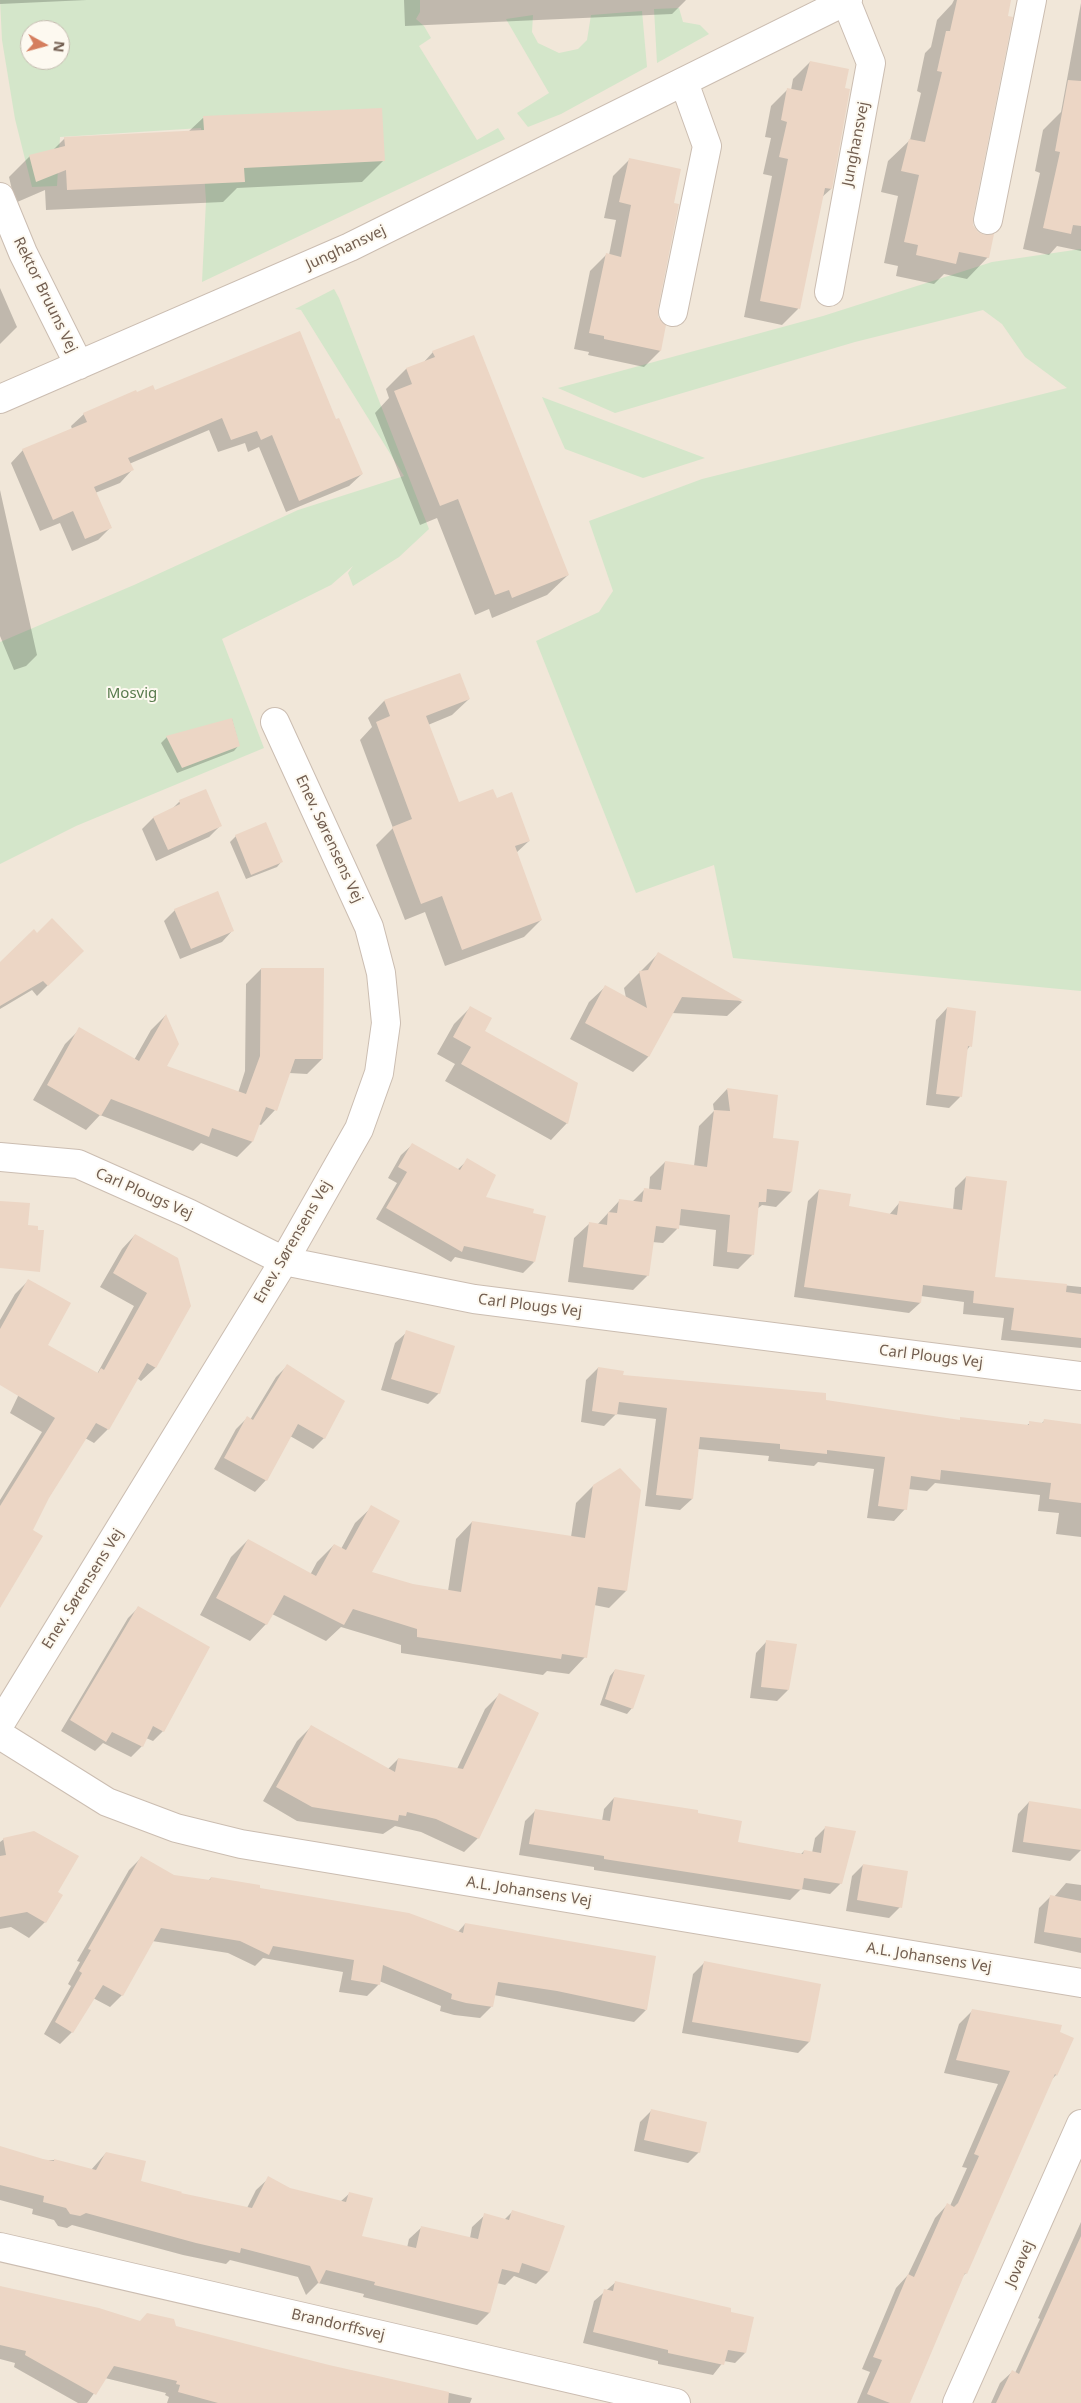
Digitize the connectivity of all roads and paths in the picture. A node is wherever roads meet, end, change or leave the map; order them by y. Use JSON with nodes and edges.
{"nodes":[{"id":1,"x":847,"y":0,"type":"edge"},
{"id":2,"x":1032,"y":0,"type":"edge"},
{"id":3,"x":684,"y":82,"type":"junction"},
{"id":4,"x":0,"y":197,"type":"edge"},
{"id":5,"x":988,"y":220,"type":"dead end"},
{"id":6,"x":829,"y":292,"type":"dead end"},
{"id":7,"x":674,"y":312,"type":"dead end"},
{"id":8,"x":78,"y":365,"type":"junction"},
{"id":9,"x":0,"y":399,"type":"edge"},
{"id":10,"x":275,"y":722,"type":"dead end"},
{"id":11,"x":0,"y":1157,"type":"edge"},
{"id":12,"x":284,"y":1261,"type":"junction"},
{"id":13,"x":1081,"y":1376,"type":"edge"},
{"id":14,"x":0,"y":1724,"type":"edge"},
{"id":15,"x":0,"y":1734,"type":"edge"},
{"id":16,"x":1081,"y":1984,"type":"edge"},
{"id":17,"x":1081,"y":2124,"type":"edge"},
{"id":18,"x":0,"y":2247,"type":"edge"},
{"id":19,"x":676,"y":2403,"type":"edge"},
{"id":20,"x":957,"y":2403,"type":"edge"}],
"edges":[{"from":1,"to":3,"type":"street","name":"Junghansvej"},
{"from":1,"to":6,"type":"street","name":"Junghansvej"},
{"from":2,"to":5,"type":"street"},
{"from":3,"to":7,"type":"street"},
{"from":3,"to":8,"type":"street","name":"Junghansvej"},
{"from":4,"to":8,"type":"street","name":"Rektor Bruuns Vej"},
{"from":8,"to":9,"type":"street","name":"Junghansvej"},
{"from":10,"to":12,"type":"street","name":"Enev. Sørensens Vej"},
{"from":11,"to":12,"type":"street","name":"Carl Plougs Vej"},
{"from":12,"to":13,"type":"street","name":"Carl Plougs Vej"},
{"from":12,"to":14,"type":"street","name":"Enev. Sørensens Vej"},
{"from":15,"to":16,"type":"street","name":"A.L. Johansens Vej"},
{"from":17,"to":20,"type":"street","name":"Jovavej"},
{"from":18,"to":19,"type":"street","name":"Brandorffsvej"}]}
